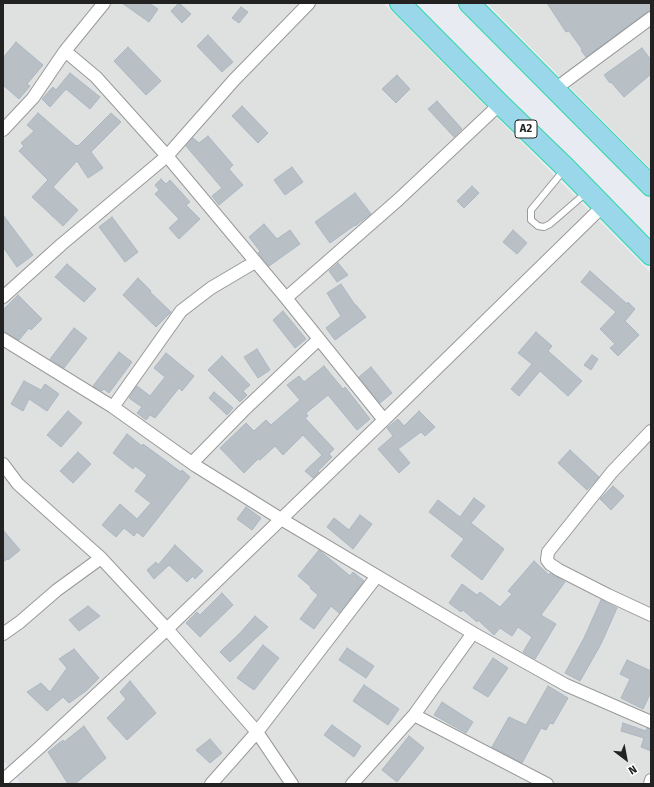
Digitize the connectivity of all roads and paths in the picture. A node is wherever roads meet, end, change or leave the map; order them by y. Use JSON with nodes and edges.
{"nodes":[{"id":1,"x":104,"y":3,"type":"edge"},
{"id":2,"x":308,"y":3,"type":"edge"},
{"id":3,"x":400,"y":3,"type":"edge"},
{"id":4,"x":469,"y":3,"type":"edge"},
{"id":5,"x":651,"y":18,"type":"edge"},
{"id":6,"x":65,"y":51,"type":"junction"},
{"id":7,"x":555,"y":89,"type":"junction"},
{"id":8,"x":500,"y":104,"type":"junction"},
{"id":9,"x":3,"y":130,"type":"edge"},
{"id":10,"x":167,"y":156,"type":"junction"},
{"id":11,"x":566,"y":168,"type":"junction"},
{"id":12,"x":651,"y":186,"type":"edge"},
{"id":13,"x":588,"y":191,"type":"junction"},
{"id":14,"x":603,"y":206,"type":"junction"},
{"id":15,"x":651,"y":255,"type":"edge"},
{"id":16,"x":255,"y":262,"type":"junction"},
{"id":17,"x":3,"y":297,"type":"edge"},
{"id":18,"x":286,"y":298,"type":"junction"},
{"id":19,"x":3,"y":339,"type":"edge"},
{"id":20,"x":319,"y":339,"type":"junction"},
{"id":21,"x":113,"y":407,"type":"junction"},
{"id":22,"x":384,"y":420,"type":"junction"},
{"id":23,"x":651,"y":431,"type":"edge"},
{"id":24,"x":192,"y":463,"type":"junction"},
{"id":25,"x":3,"y":464,"type":"edge"},
{"id":26,"x":281,"y":519,"type":"junction"},
{"id":27,"x":101,"y":558,"type":"junction"},
{"id":28,"x":377,"y":576,"type":"junction"},
{"id":29,"x":651,"y":615,"type":"edge"},
{"id":30,"x":167,"y":629,"type":"junction"},
{"id":31,"x":3,"y":634,"type":"edge"},
{"id":32,"x":473,"y":634,"type":"junction"},
{"id":33,"x":414,"y":715,"type":"junction"},
{"id":34,"x":651,"y":722,"type":"edge"},
{"id":35,"x":257,"y":732,"type":"junction"},
{"id":36,"x":7,"y":780,"type":"edge"},
{"id":37,"x":651,"y":780,"type":"edge"},
{"id":38,"x":211,"y":784,"type":"edge"},
{"id":39,"x":292,"y":784,"type":"edge"},
{"id":40,"x":352,"y":784,"type":"edge"},
{"id":41,"x":547,"y":784,"type":"edge"},
{"id":42,"x":650,"y":784,"type":"edge"}],
"edges":[{"from":1,"to":6,"type":"street"},
{"from":2,"to":10,"type":"street"},
{"from":3,"to":8,"type":"highway","number":"A2"},
{"from":4,"to":7,"type":"highway"},
{"from":5,"to":7,"type":"street"},
{"from":6,"to":9,"type":"street"},
{"from":6,"to":10,"type":"street"},
{"from":7,"to":12,"type":"highway"},
{"from":8,"to":11,"type":"highway","number":"A2"},
{"from":8,"to":18,"type":"street"},
{"from":10,"to":16,"type":"street"},
{"from":10,"to":17,"type":"street"},
{"from":11,"to":13,"type":"highway","number":"A2"},
{"from":11,"to":13,"type":"lane"},
{"from":13,"to":14,"type":"highway","number":"A2"},
{"from":14,"to":15,"type":"highway","number":"A2"},
{"from":14,"to":22,"type":"street"},
{"from":16,"to":18,"type":"street"},
{"from":16,"to":21,"type":"street"},
{"from":18,"to":20,"type":"street"},
{"from":19,"to":21,"type":"street"},
{"from":20,"to":22,"type":"street"},
{"from":20,"to":24,"type":"street"},
{"from":21,"to":24,"type":"street"},
{"from":22,"to":26,"type":"street"},
{"from":23,"to":29,"type":"street"},
{"from":24,"to":26,"type":"street"},
{"from":25,"to":27,"type":"street"},
{"from":26,"to":28,"type":"street"},
{"from":26,"to":30,"type":"street"},
{"from":27,"to":30,"type":"street"},
{"from":27,"to":31,"type":"street"},
{"from":28,"to":32,"type":"street"},
{"from":28,"to":35,"type":"street"},
{"from":30,"to":35,"type":"street"},
{"from":30,"to":36,"type":"street"},
{"from":32,"to":33,"type":"street"},
{"from":32,"to":34,"type":"street"},
{"from":33,"to":40,"type":"street"},
{"from":33,"to":41,"type":"street"},
{"from":35,"to":38,"type":"street"},
{"from":35,"to":39,"type":"street"},
{"from":37,"to":42,"type":"street"}]}
